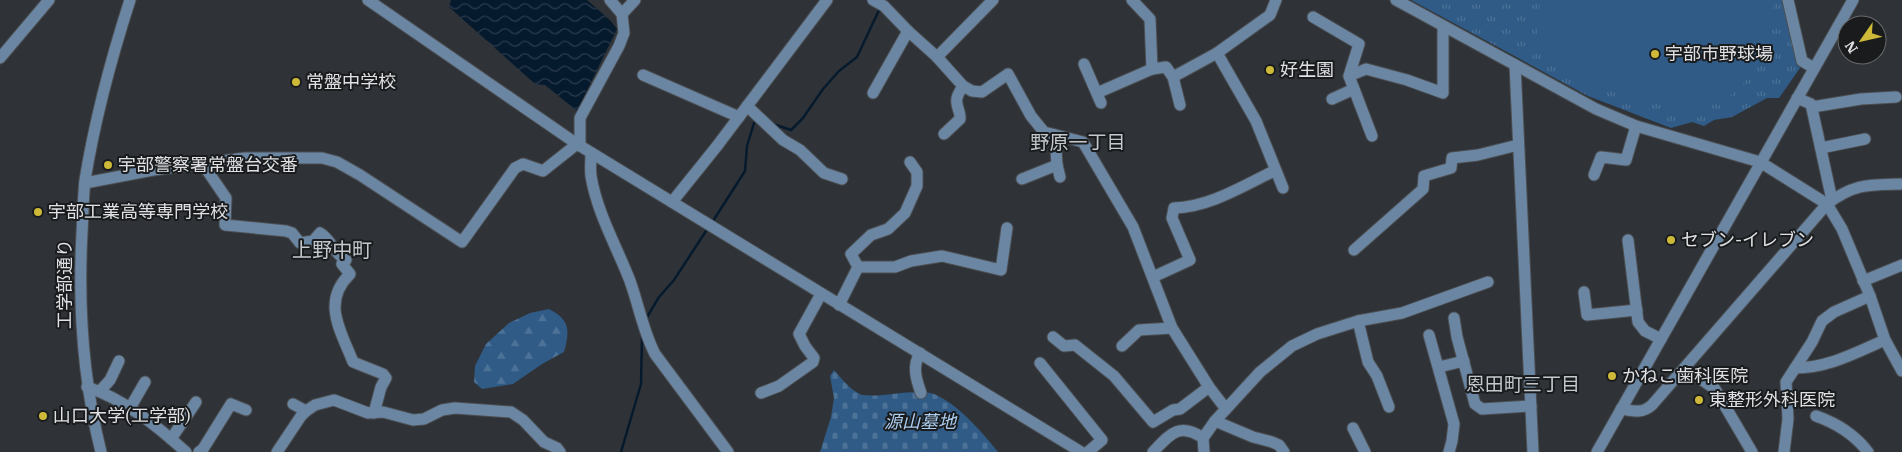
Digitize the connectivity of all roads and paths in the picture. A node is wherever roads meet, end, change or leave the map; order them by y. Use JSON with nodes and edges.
{"nodes":[{"id":1,"x":49,"y":0,"type":"edge"},
{"id":2,"x":130,"y":0,"type":"edge"},
{"id":3,"x":368,"y":0,"type":"edge"},
{"id":4,"x":610,"y":0,"type":"edge"},
{"id":5,"x":635,"y":0,"type":"edge"},
{"id":6,"x":827,"y":0,"type":"edge"},
{"id":7,"x":873,"y":0,"type":"edge"},
{"id":8,"x":993,"y":0,"type":"edge"},
{"id":9,"x":1132,"y":0,"type":"edge"},
{"id":10,"x":1276,"y":0,"type":"edge"},
{"id":11,"x":1396,"y":0,"type":"edge"},
{"id":12,"x":1788,"y":0,"type":"edge"},
{"id":13,"x":1853,"y":0,"type":"edge"},
{"id":14,"x":885,"y":3,"type":"edge"},
{"id":15,"x":622,"y":14,"type":"junction"},
{"id":16,"x":1313,"y":17,"type":"dead end"},
{"id":17,"x":1443,"y":26,"type":"junction"},
{"id":18,"x":908,"y":32,"type":"junction"},
{"id":19,"x":1216,"y":53,"type":"junction"},
{"id":20,"x":938,"y":57,"type":"junction"},
{"id":21,"x":0,"y":58,"type":"edge"},
{"id":22,"x":1084,"y":64,"type":"dead end"},
{"id":23,"x":1514,"y":65,"type":"junction"},
{"id":24,"x":1814,"y":68,"type":"junction"},
{"id":25,"x":1152,"y":69,"type":"junction"},
{"id":26,"x":643,"y":75,"type":"dead end"},
{"id":27,"x":1349,"y":76,"type":"junction"},
{"id":28,"x":1173,"y":77,"type":"junction"},
{"id":29,"x":963,"y":86,"type":"junction"},
{"id":30,"x":1354,"y":90,"type":"junction"},
{"id":31,"x":872,"y":93,"type":"dead end"},
{"id":32,"x":1896,"y":97,"type":"dead end"},
{"id":33,"x":1797,"y":98,"type":"junction"},
{"id":34,"x":1332,"y":99,"type":"dead end"},
{"id":35,"x":1180,"y":105,"type":"dead end"},
{"id":36,"x":747,"y":106,"type":"junction"},
{"id":37,"x":1812,"y":107,"type":"junction"},
{"id":38,"x":739,"y":117,"type":"junction"},
{"id":39,"x":1636,"y":126,"type":"junction"},
{"id":40,"x":944,"y":134,"type":"dead end"},
{"id":41,"x":1055,"y":135,"type":"junction"},
{"id":42,"x":1372,"y":136,"type":"dead end"},
{"id":43,"x":1865,"y":139,"type":"dead end"},
{"id":44,"x":578,"y":145,"type":"junction"},
{"id":45,"x":1518,"y":145,"type":"junction"},
{"id":46,"x":1821,"y":148,"type":"junction"},
{"id":47,"x":591,"y":153,"type":"junction"},
{"id":48,"x":910,"y":162,"type":"dead end"},
{"id":49,"x":1760,"y":162,"type":"junction"},
{"id":50,"x":202,"y":163,"type":"junction"},
{"id":51,"x":1057,"y":165,"type":"junction"},
{"id":52,"x":1272,"y":172,"type":"dead end"},
{"id":53,"x":1594,"y":175,"type":"dead end"},
{"id":54,"x":1060,"y":177,"type":"dead end"},
{"id":55,"x":842,"y":179,"type":"dead end"},
{"id":56,"x":1022,"y":179,"type":"dead end"},
{"id":57,"x":85,"y":183,"type":"junction"},
{"id":58,"x":1902,"y":184,"type":"edge"},
{"id":59,"x":1283,"y":188,"type":"dead end"},
{"id":60,"x":672,"y":202,"type":"junction"},
{"id":61,"x":1830,"y":202,"type":"junction"},
{"id":62,"x":1007,"y":228,"type":"dead end"},
{"id":63,"x":1628,"y":240,"type":"dead end"},
{"id":64,"x":1354,"y":250,"type":"dead end"},
{"id":65,"x":1902,"y":265,"type":"edge"},
{"id":66,"x":858,"y":268,"type":"junction"},
{"id":67,"x":1153,"y":277,"type":"junction"},
{"id":68,"x":1863,"y":281,"type":"junction"},
{"id":69,"x":1488,"y":282,"type":"dead end"},
{"id":70,"x":1584,"y":292,"type":"dead end"},
{"id":71,"x":821,"y":294,"type":"junction"},
{"id":72,"x":1870,"y":296,"type":"junction"},
{"id":73,"x":838,"y":305,"type":"junction"},
{"id":74,"x":1637,"y":310,"type":"junction"},
{"id":75,"x":1454,"y":318,"type":"dead end"},
{"id":76,"x":1358,"y":321,"type":"junction"},
{"id":77,"x":1172,"y":328,"type":"junction"},
{"id":78,"x":1429,"y":335,"type":"dead end"},
{"id":79,"x":1053,"y":337,"type":"dead end"},
{"id":80,"x":1661,"y":339,"type":"junction"},
{"id":81,"x":1885,"y":340,"type":"junction"},
{"id":82,"x":1122,"y":346,"type":"dead end"},
{"id":83,"x":920,"y":353,"type":"junction"},
{"id":84,"x":119,"y":361,"type":"dead end"},
{"id":85,"x":1464,"y":361,"type":"junction"},
{"id":86,"x":1040,"y":363,"type":"dead end"},
{"id":87,"x":1439,"y":367,"type":"junction"},
{"id":88,"x":1685,"y":368,"type":"junction"},
{"id":89,"x":1795,"y":368,"type":"junction"},
{"id":90,"x":1902,"y":371,"type":"edge"},
{"id":91,"x":145,"y":382,"type":"dead end"},
{"id":92,"x":87,"y":387,"type":"junction"},
{"id":93,"x":1210,"y":387,"type":"junction"},
{"id":94,"x":100,"y":391,"type":"junction"},
{"id":95,"x":761,"y":393,"type":"dead end"},
{"id":96,"x":921,"y":393,"type":"dead end"},
{"id":97,"x":196,"y":402,"type":"dead end"},
{"id":98,"x":293,"y":404,"type":"dead end"},
{"id":99,"x":1531,"y":406,"type":"junction"},
{"id":100,"x":130,"y":408,"type":"junction"},
{"id":101,"x":1226,"y":408,"type":"junction"},
{"id":102,"x":1389,"y":408,"type":"dead end"},
{"id":103,"x":1621,"y":409,"type":"junction"},
{"id":104,"x":246,"y":410,"type":"dead end"},
{"id":105,"x":306,"y":411,"type":"junction"},
{"id":106,"x":374,"y":413,"type":"junction"},
{"id":107,"x":1816,"y":416,"type":"dead end"},
{"id":108,"x":1215,"y":421,"type":"junction"},
{"id":109,"x":1353,"y":428,"type":"dead end"},
{"id":110,"x":1203,"y":438,"type":"junction"},
{"id":111,"x":171,"y":439,"type":"junction"},
{"id":112,"x":1861,"y":450,"type":"edge"},
{"id":113,"x":101,"y":452,"type":"edge"},
{"id":114,"x":186,"y":452,"type":"edge"},
{"id":115,"x":200,"y":452,"type":"edge"},
{"id":116,"x":277,"y":452,"type":"edge"},
{"id":117,"x":560,"y":452,"type":"edge"},
{"id":118,"x":728,"y":452,"type":"edge"},
{"id":119,"x":1081,"y":452,"type":"edge"},
{"id":120,"x":1088,"y":452,"type":"edge"},
{"id":121,"x":1153,"y":452,"type":"edge"},
{"id":122,"x":1204,"y":452,"type":"edge"},
{"id":123,"x":1284,"y":452,"type":"edge"},
{"id":124,"x":1365,"y":452,"type":"edge"},
{"id":125,"x":1449,"y":452,"type":"edge"},
{"id":126,"x":1534,"y":452,"type":"edge"},
{"id":127,"x":1597,"y":452,"type":"edge"},
{"id":128,"x":1752,"y":452,"type":"edge"},
{"id":129,"x":1784,"y":452,"type":"edge"}],
"edges":[{"from":1,"to":21,"type":"street"},
{"from":2,"to":57,"type":"street","name":"工学部通り"},
{"from":3,"to":44,"type":"street"},
{"from":4,"to":15,"type":"street"},
{"from":5,"to":15,"type":"street"},
{"from":6,"to":36,"type":"street"},
{"from":7,"to":14,"type":"street"},
{"from":8,"to":20,"type":"street"},
{"from":9,"to":25,"type":"street"},
{"from":10,"to":19,"type":"street"},
{"from":11,"to":17,"type":"street"},
{"from":12,"to":24,"type":"street"},
{"from":13,"to":24,"type":"street"},
{"from":14,"to":18,"type":"street"},
{"from":15,"to":44,"type":"street"},
{"from":16,"to":27,"type":"street"},
{"from":17,"to":23,"type":"street"},
{"from":17,"to":27,"type":"street"},
{"from":18,"to":20,"type":"street"},
{"from":18,"to":31,"type":"street"},
{"from":19,"to":28,"type":"street"},
{"from":19,"to":59,"type":"street"},
{"from":20,"to":29,"type":"street"},
{"from":22,"to":25,"type":"street"},
{"from":23,"to":39,"type":"street"},
{"from":23,"to":45,"type":"street"},
{"from":24,"to":33,"type":"street"},
{"from":25,"to":28,"type":"street"},
{"from":26,"to":38,"type":"street"},
{"from":27,"to":30,"type":"street"},
{"from":28,"to":35,"type":"street"},
{"from":29,"to":40,"type":"street"},
{"from":29,"to":41,"type":"street"},
{"from":30,"to":34,"type":"street"},
{"from":30,"to":42,"type":"street"},
{"from":32,"to":37,"type":"street"},
{"from":33,"to":37,"type":"street"},
{"from":33,"to":49,"type":"street"},
{"from":36,"to":38,"type":"street"},
{"from":36,"to":55,"type":"street"},
{"from":37,"to":46,"type":"street"},
{"from":38,"to":60,"type":"street"},
{"from":39,"to":49,"type":"street"},
{"from":39,"to":53,"type":"street"},
{"from":41,"to":51,"type":"street"},
{"from":41,"to":67,"type":"street"},
{"from":43,"to":46,"type":"street"},
{"from":44,"to":47,"type":"street"},
{"from":44,"to":50,"type":"street"},
{"from":45,"to":64,"type":"street"},
{"from":45,"to":99,"type":"street"},
{"from":46,"to":61,"type":"street"},
{"from":47,"to":60,"type":"street"},
{"from":47,"to":118,"type":"street"},
{"from":48,"to":66,"type":"street"},
{"from":49,"to":61,"type":"street"},
{"from":49,"to":80,"type":"street"},
{"from":50,"to":57,"type":"street"},
{"from":50,"to":106,"type":"street"},
{"from":51,"to":54,"type":"street"},
{"from":51,"to":56,"type":"street"},
{"from":52,"to":67,"type":"street"},
{"from":57,"to":92,"type":"street","name":"工学部通り"},
{"from":58,"to":61,"type":"street"},
{"from":60,"to":71,"type":"street"},
{"from":61,"to":68,"type":"street"},
{"from":61,"to":88,"type":"street"},
{"from":62,"to":66,"type":"street"},
{"from":63,"to":74,"type":"street"},
{"from":65,"to":68,"type":"street"},
{"from":66,"to":73,"type":"street"},
{"from":67,"to":77,"type":"street"},
{"from":68,"to":72,"type":"street"},
{"from":69,"to":76,"type":"street"},
{"from":70,"to":74,"type":"street"},
{"from":71,"to":73,"type":"street"},
{"from":71,"to":95,"type":"street"},
{"from":72,"to":81,"type":"street"},
{"from":72,"to":89,"type":"street"},
{"from":73,"to":83,"type":"street"},
{"from":74,"to":80,"type":"street"},
{"from":75,"to":85,"type":"street"},
{"from":76,"to":101,"type":"street"},
{"from":76,"to":102,"type":"street"},
{"from":77,"to":82,"type":"street"},
{"from":77,"to":93,"type":"street"},
{"from":78,"to":87,"type":"street"},
{"from":79,"to":93,"type":"street"},
{"from":80,"to":103,"type":"street"},
{"from":81,"to":89,"type":"street"},
{"from":81,"to":90,"type":"street"},
{"from":83,"to":96,"type":"street"},
{"from":83,"to":119,"type":"street"},
{"from":84,"to":94,"type":"street"},
{"from":85,"to":87,"type":"street"},
{"from":85,"to":99,"type":"street"},
{"from":86,"to":120,"type":"street"},
{"from":87,"to":125,"type":"street"},
{"from":88,"to":103,"type":"street"},
{"from":88,"to":128,"type":"street"},
{"from":89,"to":129,"type":"street"},
{"from":91,"to":100,"type":"street"},
{"from":92,"to":94,"type":"street"},
{"from":92,"to":113,"type":"street","name":"工学部通り"},
{"from":93,"to":101,"type":"street"},
{"from":94,"to":100,"type":"street"},
{"from":97,"to":111,"type":"street"},
{"from":98,"to":105,"type":"street"},
{"from":99,"to":126,"type":"street"},
{"from":100,"to":111,"type":"street"},
{"from":101,"to":108,"type":"street"},
{"from":103,"to":127,"type":"street"},
{"from":104,"to":115,"type":"street"},
{"from":105,"to":106,"type":"street"},
{"from":105,"to":116,"type":"street"},
{"from":106,"to":117,"type":"street"},
{"from":107,"to":112,"type":"street"},
{"from":108,"to":110,"type":"street"},
{"from":108,"to":123,"type":"street"},
{"from":109,"to":124,"type":"street"},
{"from":110,"to":121,"type":"street"},
{"from":110,"to":122,"type":"street"},
{"from":111,"to":114,"type":"street"}]}
